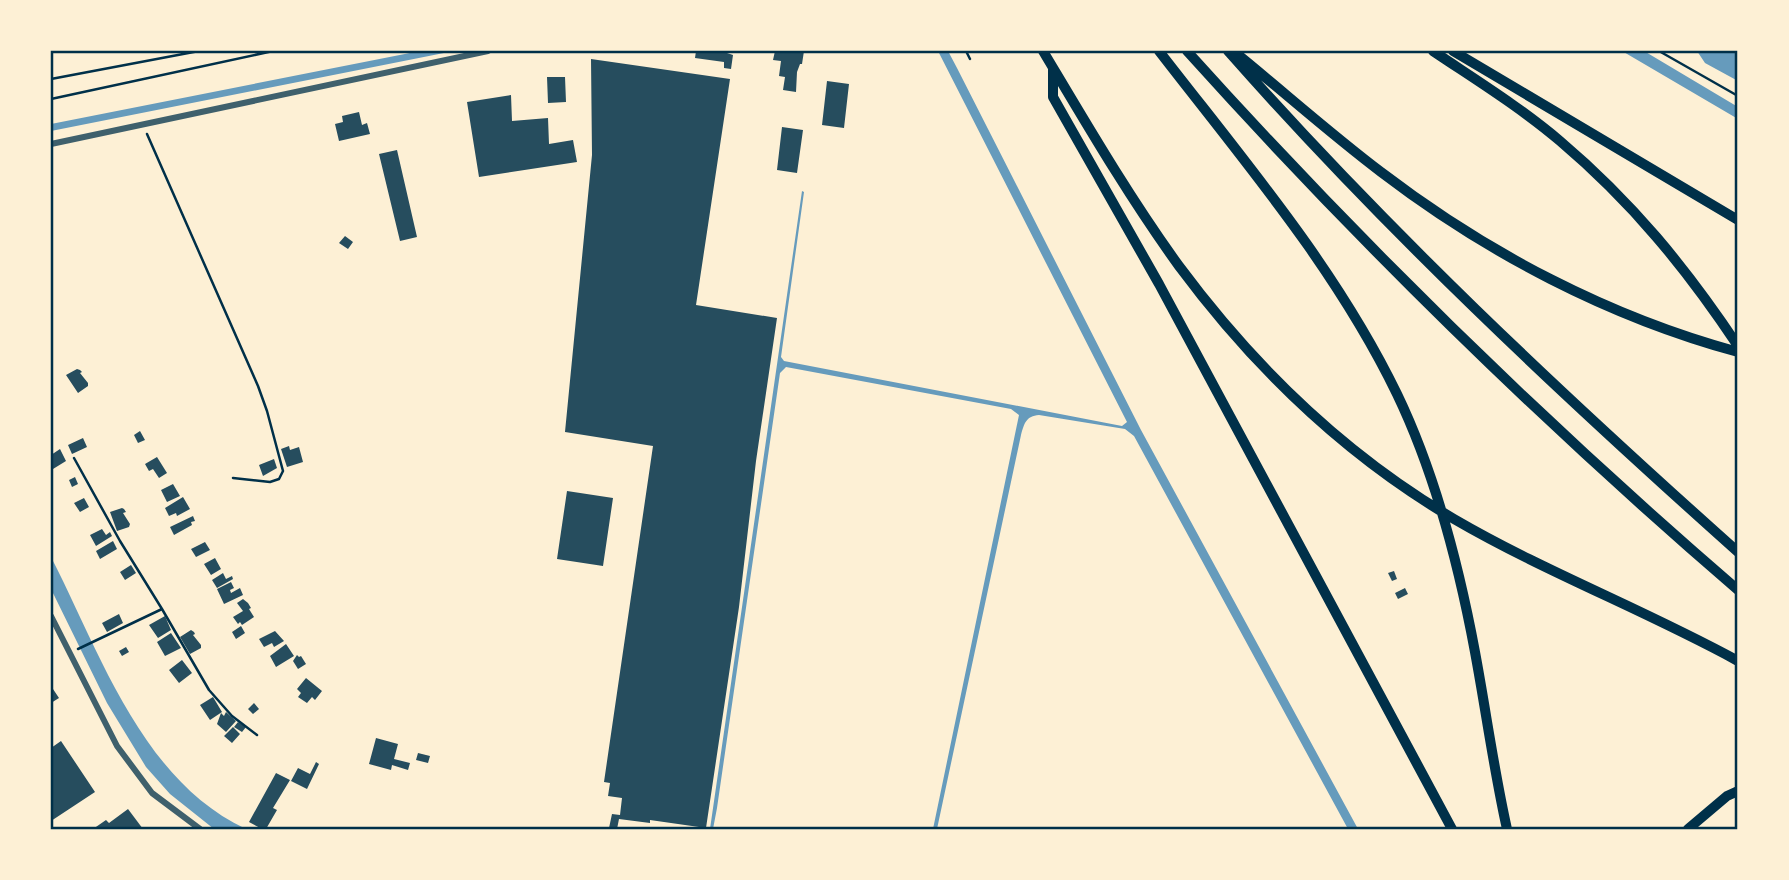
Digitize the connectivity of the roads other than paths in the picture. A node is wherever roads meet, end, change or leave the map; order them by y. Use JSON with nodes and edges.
{"nodes":[{"id":1,"x":488,"y":51,"type":"edge"},
{"id":2,"x":1043,"y":51,"type":"edge"},
{"id":3,"x":1159,"y":51,"type":"edge"},
{"id":4,"x":1187,"y":51,"type":"edge"},
{"id":5,"x":1228,"y":51,"type":"edge"},
{"id":6,"x":1234,"y":51,"type":"edge"},
{"id":7,"x":1433,"y":51,"type":"edge"},
{"id":8,"x":1453,"y":51,"type":"edge"},
{"id":9,"x":1053,"y":68,"type":"junction"},
{"id":10,"x":51,"y":144,"type":"edge"},
{"id":11,"x":1738,"y":220,"type":"edge"},
{"id":12,"x":1738,"y":346,"type":"edge"},
{"id":13,"x":1738,"y":352,"type":"edge"},
{"id":14,"x":1738,"y":552,"type":"edge"},
{"id":15,"x":1738,"y":590,"type":"edge"},
{"id":16,"x":51,"y":616,"type":"edge"},
{"id":17,"x":1738,"y":661,"type":"edge"},
{"id":18,"x":1430,"y":788,"type":"junction"},
{"id":19,"x":1738,"y":791,"type":"edge"},
{"id":20,"x":200,"y":829,"type":"edge"},
{"id":21,"x":1446,"y":829,"type":"edge"},
{"id":22,"x":1452,"y":829,"type":"edge"},
{"id":23,"x":1507,"y":829,"type":"edge"},
{"id":24,"x":1688,"y":829,"type":"edge"}],
"edges":[{"from":1,"to":10,"type":"street"},
{"from":2,"to":9,"type":"highway"},
{"from":3,"to":23,"type":"highway"},
{"from":4,"to":15,"type":"highway"},
{"from":5,"to":14,"type":"highway"},
{"from":6,"to":13,"type":"highway"},
{"from":7,"to":12,"type":"highway"},
{"from":8,"to":11,"type":"highway"},
{"from":9,"to":17,"type":"highway"},
{"from":9,"to":18,"type":"highway"},
{"from":16,"to":20,"type":"street"},
{"from":18,"to":21,"type":"highway"},
{"from":18,"to":22,"type":"highway"},
{"from":19,"to":24,"type":"highway"}]}
